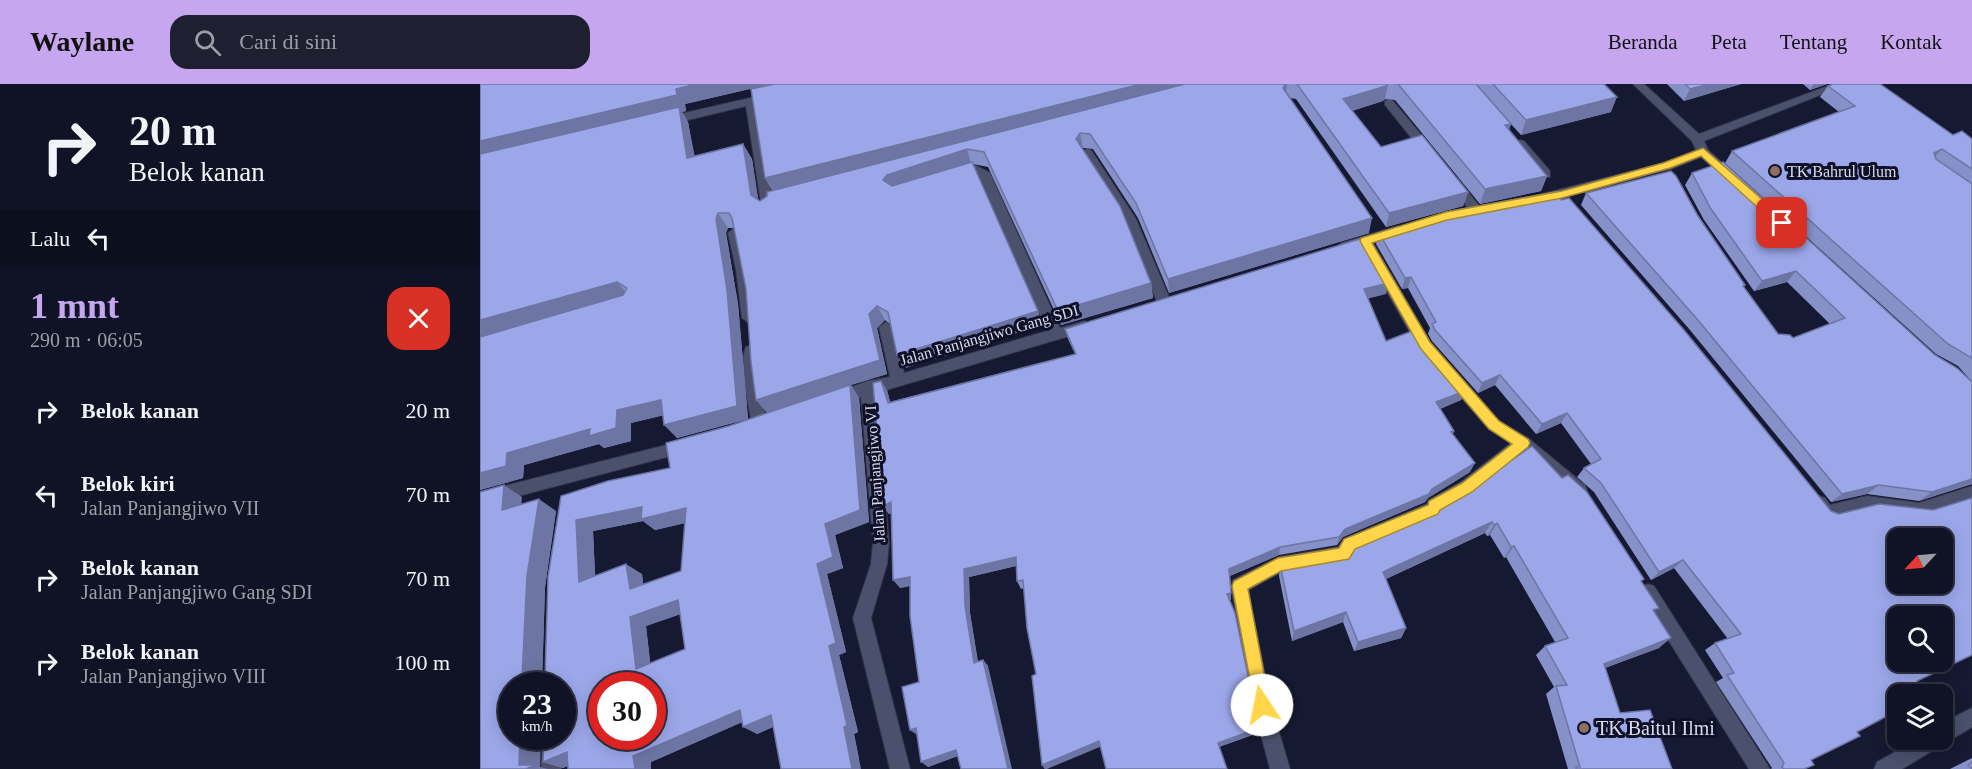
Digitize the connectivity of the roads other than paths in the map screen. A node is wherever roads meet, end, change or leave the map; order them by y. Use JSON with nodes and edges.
{"nodes":[{"id":1,"x":1638,"y":84,"type":"edge"},
{"id":2,"x":1843,"y":84,"type":"edge"},
{"id":3,"x":781,"y":94,"type":"edge"},
{"id":4,"x":751,"y":101,"type":"junction"},
{"id":5,"x":1389,"y":103,"type":"dead end"},
{"id":6,"x":649,"y":125,"type":"edge"},
{"id":7,"x":1509,"y":133,"type":"edge"},
{"id":8,"x":1700,"y":145,"type":"junction"},
{"id":9,"x":1087,"y":153,"type":"edge"},
{"id":10,"x":1546,"y":174,"type":"edge"},
{"id":11,"x":940,"y":181,"type":"edge"},
{"id":12,"x":1739,"y":184,"type":"edge"},
{"id":13,"x":1519,"y":202,"type":"edge"},
{"id":14,"x":771,"y":203,"type":"edge"},
{"id":15,"x":1456,"y":214,"type":"edge"},
{"id":16,"x":1414,"y":226,"type":"edge"},
{"id":17,"x":734,"y":233,"type":"edge"},
{"id":18,"x":1365,"y":241,"type":"junction"},
{"id":19,"x":1332,"y":251,"type":"edge"},
{"id":20,"x":1164,"y":302,"type":"edge"},
{"id":21,"x":1100,"y":322,"type":"edge"},
{"id":22,"x":886,"y":327,"type":"edge"},
{"id":23,"x":1056,"y":335,"type":"junction"},
{"id":24,"x":898,"y":379,"type":"junction"},
{"id":25,"x":868,"y":387,"type":"junction"},
{"id":26,"x":825,"y":403,"type":"edge"},
{"id":27,"x":760,"y":425,"type":"edge"},
{"id":28,"x":695,"y":443,"type":"edge"},
{"id":29,"x":1523,"y":443,"type":"junction"},
{"id":30,"x":572,"y":476,"type":"junction"},
{"id":31,"x":1972,"y":493,"type":"edge"},
{"id":32,"x":1813,"y":495,"type":"edge"},
{"id":33,"x":568,"y":498,"type":"edge"},
{"id":34,"x":480,"y":499,"type":"edge"},
{"id":35,"x":1591,"y":506,"type":"edge"},
{"id":36,"x":1640,"y":579,"type":"edge"},
{"id":37,"x":1972,"y":717,"type":"edge"},
{"id":38,"x":1953,"y":728,"type":"edge"},
{"id":39,"x":552,"y":750,"type":"edge"},
{"id":40,"x":1917,"y":750,"type":"edge"},
{"id":41,"x":551,"y":769,"type":"edge"},
{"id":42,"x":900,"y":769,"type":"edge"},
{"id":43,"x":1280,"y":769,"type":"edge"},
{"id":44,"x":1760,"y":769,"type":"edge"},
{"id":45,"x":1884,"y":769,"type":"edge"}],
"edges":[{"from":1,"to":8,"type":"street"},
{"from":2,"to":8,"type":"street"},
{"from":3,"to":4,"type":"street"},
{"from":4,"to":6,"type":"street"},
{"from":4,"to":14,"type":"street"},
{"from":5,"to":15,"type":"street"},
{"from":7,"to":10,"type":"street"},
{"from":8,"to":12,"type":"street"},
{"from":8,"to":13,"type":"street"},
{"from":9,"to":20,"type":"street"},
{"from":11,"to":23,"type":"street"},
{"from":16,"to":18,"type":"street"},
{"from":17,"to":27,"type":"street"},
{"from":18,"to":19,"type":"street"},
{"from":18,"to":29,"type":"street"},
{"from":21,"to":23,"type":"street","name":"Jalan Panjangjiwo Gang SDI"},
{"from":22,"to":24,"type":"street"},
{"from":23,"to":24,"type":"street","name":"Jalan Panjangjiwo Gang SDI"},
{"from":24,"to":25,"type":"street","name":"Jalan Panjangjiwo Gang SDI"},
{"from":25,"to":26,"type":"street","name":"Jalan Panjangjiwo Gang SDI"},
{"from":25,"to":42,"type":"street","name":"Jalan Panjangjiwo VI"},
{"from":28,"to":30,"type":"street"},
{"from":29,"to":35,"type":"street"},
{"from":29,"to":43,"type":"street"},
{"from":30,"to":33,"type":"street"},
{"from":30,"to":34,"type":"street"},
{"from":31,"to":32,"type":"street"},
{"from":36,"to":44,"type":"street"},
{"from":37,"to":38,"type":"street"},
{"from":39,"to":41,"type":"street"},
{"from":40,"to":45,"type":"street"}]}
